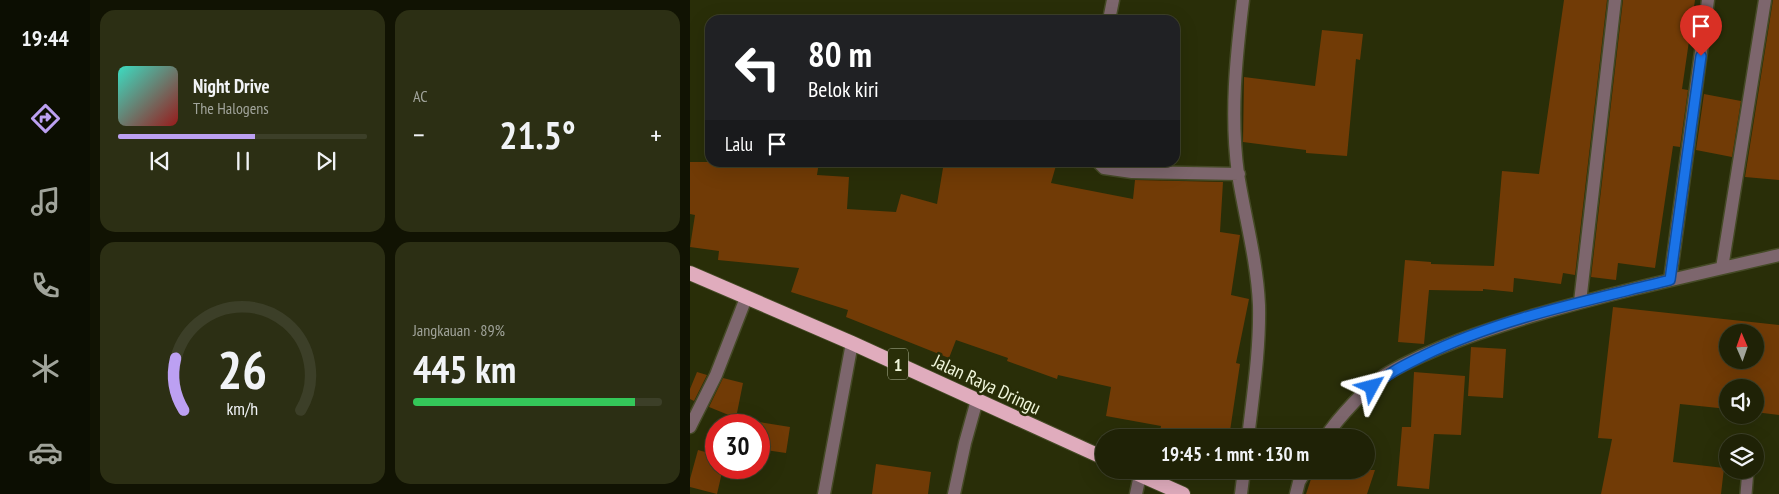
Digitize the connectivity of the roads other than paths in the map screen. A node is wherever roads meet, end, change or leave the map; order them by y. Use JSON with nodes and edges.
{"nodes":[{"id":1,"x":1113,"y":0,"type":"edge"},
{"id":2,"x":1243,"y":0,"type":"edge"},
{"id":3,"x":1615,"y":0,"type":"edge"},
{"id":4,"x":1708,"y":0,"type":"edge"},
{"id":5,"x":1765,"y":0,"type":"edge"},
{"id":6,"x":1110,"y":15,"type":"edge"},
{"id":7,"x":1103,"y":167,"type":"edge"},
{"id":8,"x":1238,"y":174,"type":"junction"},
{"id":9,"x":1779,"y":255,"type":"edge"},
{"id":10,"x":1722,"y":268,"type":"junction"},
{"id":11,"x":690,"y":273,"type":"edge"},
{"id":12,"x":1670,"y":280,"type":"junction"},
{"id":13,"x":746,"y":298,"type":"junction"},
{"id":14,"x":1580,"y":302,"type":"junction"},
{"id":15,"x":852,"y":342,"type":"junction"},
{"id":16,"x":977,"y":400,"type":"junction"},
{"id":17,"x":690,"y":427,"type":"edge"},
{"id":18,"x":1249,"y":429,"type":"edge"},
{"id":19,"x":1330,"y":429,"type":"edge"},
{"id":20,"x":1095,"y":454,"type":"edge"},
{"id":21,"x":1135,"y":479,"type":"edge"},
{"id":22,"x":1150,"y":479,"type":"edge"},
{"id":23,"x":1242,"y":479,"type":"edge"},
{"id":24,"x":1301,"y":479,"type":"edge"},
{"id":25,"x":1747,"y":479,"type":"edge"},
{"id":26,"x":824,"y":494,"type":"edge"},
{"id":27,"x":954,"y":494,"type":"edge"},
{"id":28,"x":1136,"y":494,"type":"edge"},
{"id":29,"x":1183,"y":494,"type":"edge"},
{"id":30,"x":1240,"y":494,"type":"edge"},
{"id":31,"x":1296,"y":494,"type":"edge"},
{"id":32,"x":1746,"y":494,"type":"edge"}],
"edges":[{"from":1,"to":6,"type":"street"},
{"from":2,"to":8,"type":"street"},
{"from":3,"to":14,"type":"street"},
{"from":4,"to":12,"type":"street"},
{"from":5,"to":10,"type":"street"},
{"from":7,"to":8,"type":"street"},
{"from":8,"to":18,"type":"street"},
{"from":9,"to":10,"type":"street"},
{"from":10,"to":12,"type":"street"},
{"from":11,"to":13,"type":"highway","name":"Jalan Raya Dringu","number":"1"},
{"from":12,"to":14,"type":"street"},
{"from":13,"to":15,"type":"highway","name":"Jalan Raya Dringu","number":"1"},
{"from":13,"to":17,"type":"street"},
{"from":14,"to":19,"type":"street"},
{"from":15,"to":16,"type":"highway","name":"Jalan Raya Dringu","number":"1"},
{"from":15,"to":26,"type":"street"},
{"from":16,"to":20,"type":"highway","name":"Jalan Raya Dringu","number":"1"},
{"from":16,"to":27,"type":"street"},
{"from":21,"to":28,"type":"street"},
{"from":22,"to":29,"type":"highway"},
{"from":23,"to":30,"type":"street"},
{"from":24,"to":31,"type":"street"},
{"from":25,"to":32,"type":"lane"}]}
